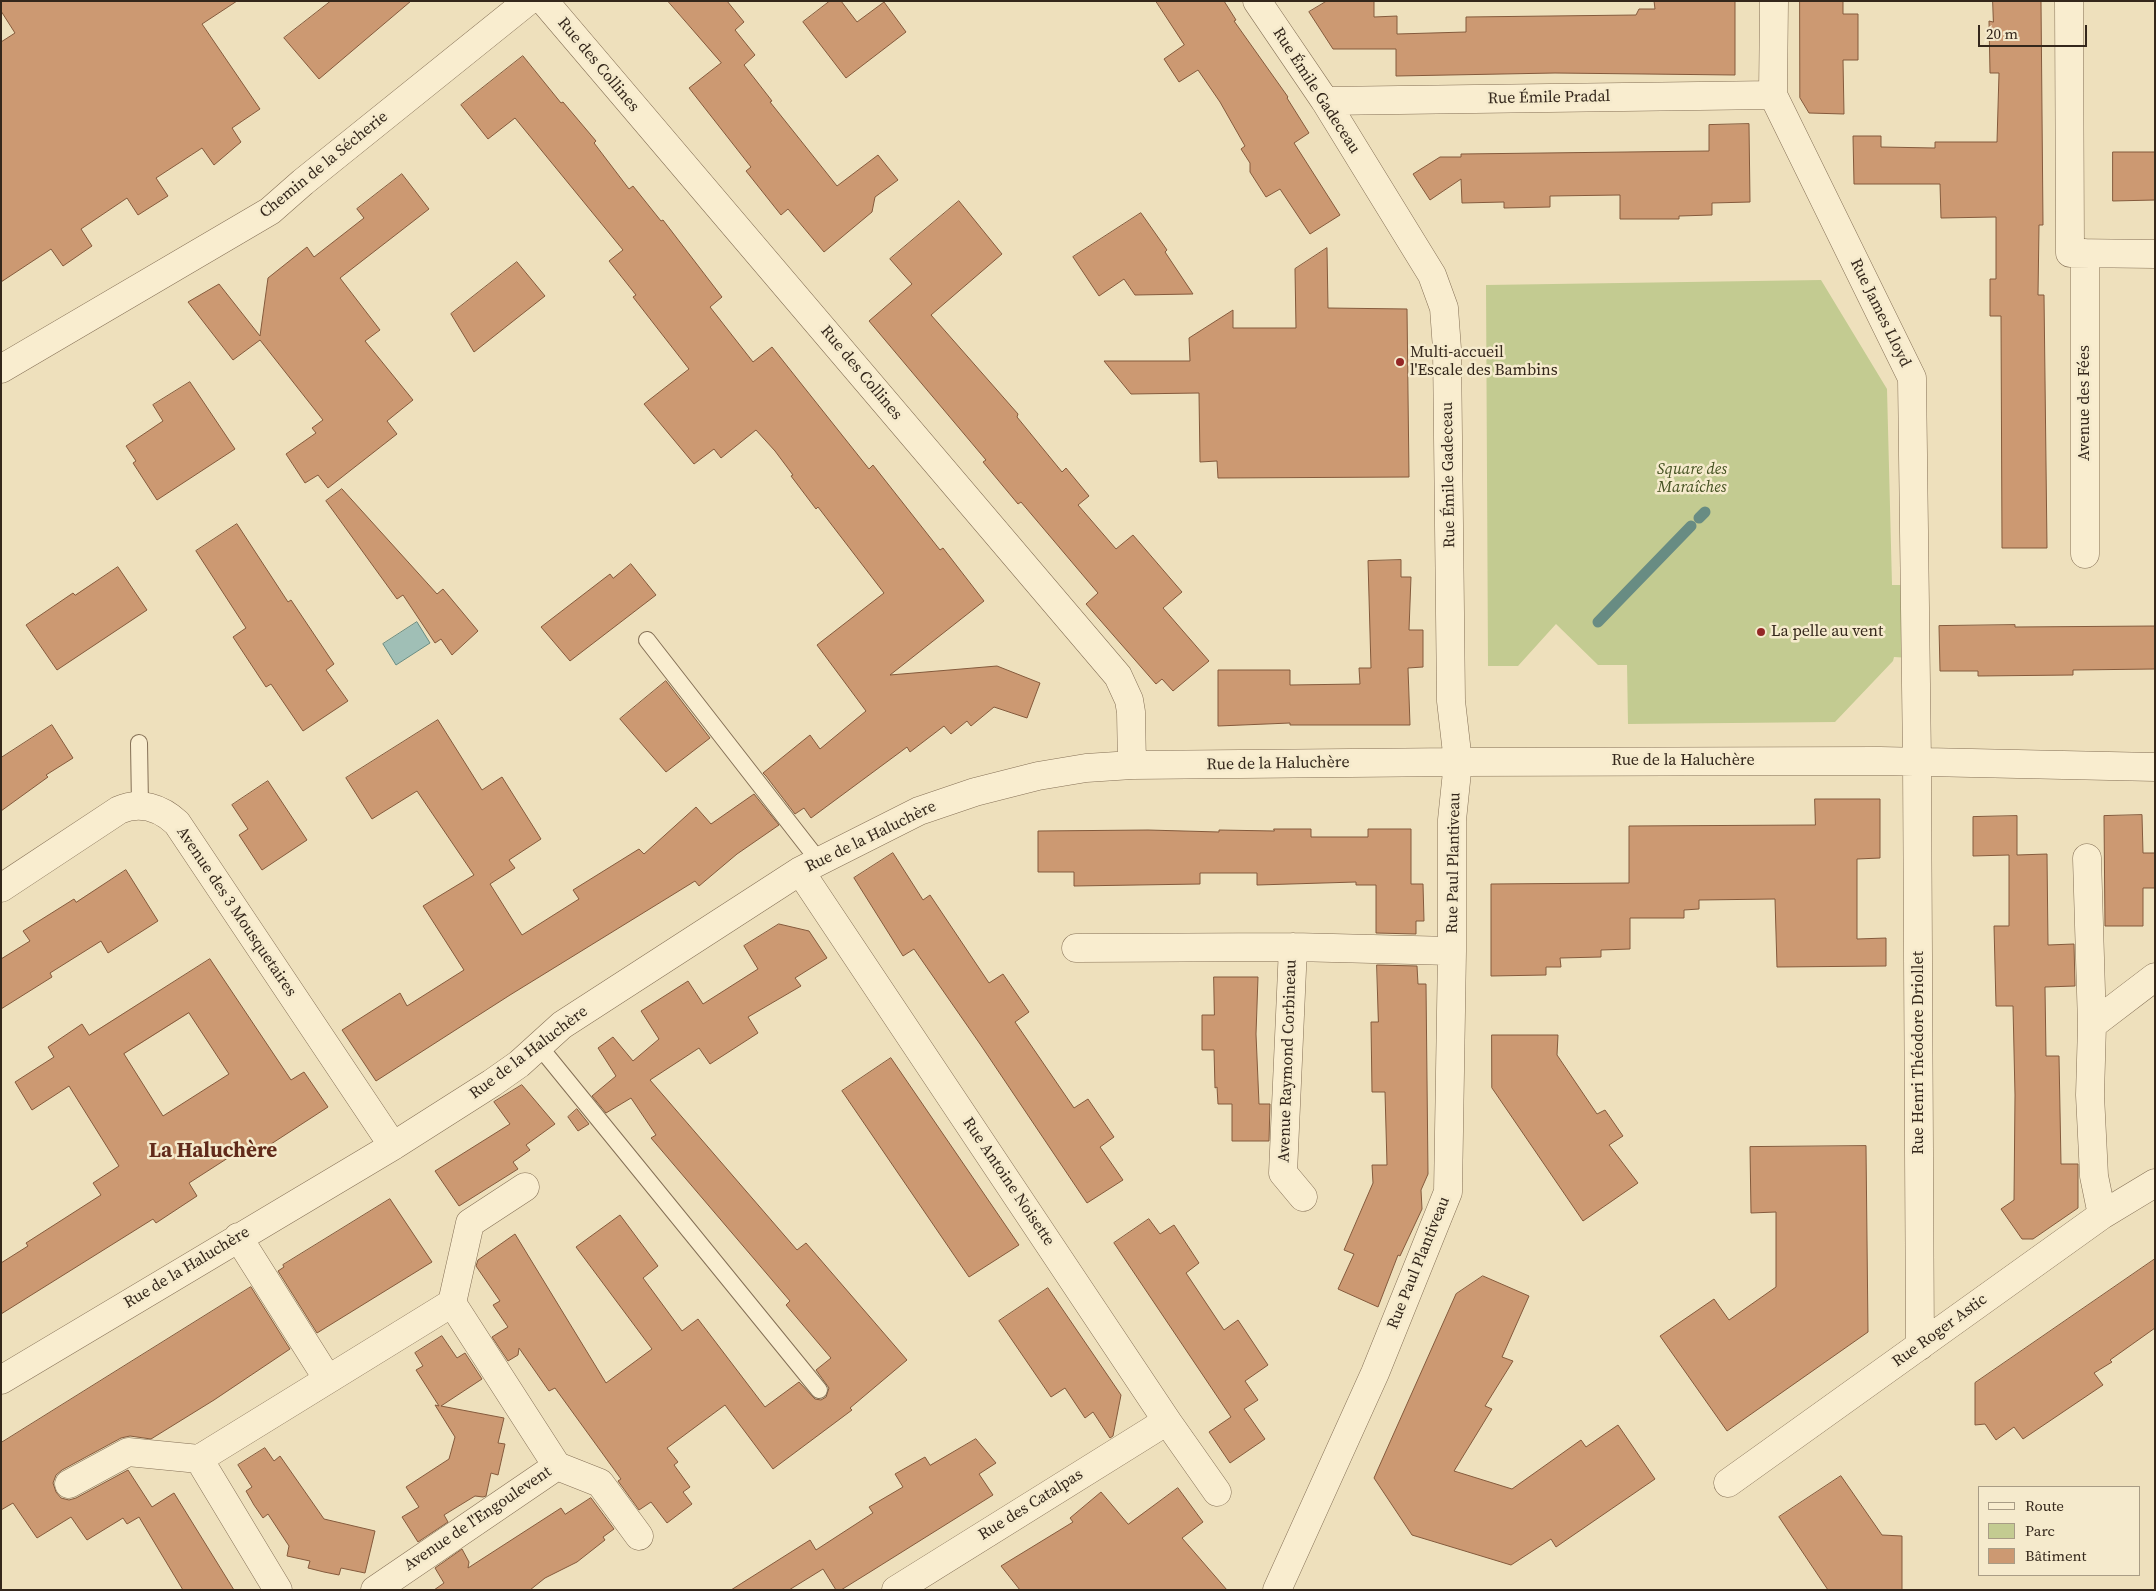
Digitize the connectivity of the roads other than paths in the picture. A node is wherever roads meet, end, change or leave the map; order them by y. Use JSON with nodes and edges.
{"nodes":[{"id":1,"x":528,"y":1,"type":"edge"},
{"id":2,"x":544,"y":1,"type":"edge"},
{"id":3,"x":1257,"y":1,"type":"edge"},
{"id":4,"x":1774,"y":1,"type":"edge"},
{"id":5,"x":2069,"y":1,"type":"edge"},
{"id":6,"x":1773,"y":95,"type":"junction"},
{"id":7,"x":1325,"y":101,"type":"junction"},
{"id":8,"x":2085,"y":253,"type":"junction"},
{"id":9,"x":2155,"y":254,"type":"edge"},
{"id":10,"x":1,"y":369,"type":"edge"},
{"id":11,"x":2086,"y":554,"type":"dead end"},
{"id":12,"x":647,"y":640,"type":"dead end"},
{"id":13,"x":138,"y":744,"type":"dead end"},
{"id":14,"x":1918,"y":761,"type":"junction"},
{"id":15,"x":1458,"y":762,"type":"junction"},
{"id":16,"x":1132,"y":765,"type":"junction"},
{"id":17,"x":2155,"y":767,"type":"edge"},
{"id":18,"x":140,"y":806,"type":"junction"},
{"id":19,"x":2087,"y":858,"type":"dead end"},
{"id":20,"x":809,"y":866,"type":"junction"},
{"id":21,"x":1,"y":888,"type":"edge"},
{"id":22,"x":1293,"y":947,"type":"junction"},
{"id":23,"x":1076,"y":948,"type":"dead end"},
{"id":24,"x":1452,"y":951,"type":"junction"},
{"id":25,"x":2155,"y":977,"type":"edge"},
{"id":26,"x":2092,"y":1026,"type":"junction"},
{"id":27,"x":539,"y":1046,"type":"junction"},
{"id":28,"x":393,"y":1146,"type":"junction"},
{"id":29,"x":2155,"y":1183,"type":"edge"},
{"id":30,"x":525,"y":1187,"type":"dead end"},
{"id":31,"x":1303,"y":1196,"type":"dead end"},
{"id":32,"x":2102,"y":1215,"type":"junction"},
{"id":33,"x":238,"y":1237,"type":"junction"},
{"id":34,"x":452,"y":1303,"type":"junction"},
{"id":35,"x":1920,"y":1346,"type":"junction"},
{"id":36,"x":327,"y":1378,"type":"junction"},
{"id":37,"x":1,"y":1380,"type":"edge"},
{"id":38,"x":819,"y":1390,"type":"dead end"},
{"id":39,"x":1167,"y":1421,"type":"junction"},
{"id":40,"x":199,"y":1459,"type":"junction"},
{"id":41,"x":557,"y":1466,"type":"junction"},
{"id":42,"x":1728,"y":1483,"type":"dead end"},
{"id":43,"x":69,"y":1484,"type":"dead end"},
{"id":44,"x":1217,"y":1492,"type":"dead end"},
{"id":45,"x":639,"y":1536,"type":"dead end"},
{"id":46,"x":278,"y":1590,"type":"edge"},
{"id":47,"x":375,"y":1590,"type":"edge"},
{"id":48,"x":896,"y":1590,"type":"edge"},
{"id":49,"x":1277,"y":1590,"type":"edge"}],
"edges":[{"from":1,"to":10,"type":"street","name":"Chemin de la Sécherie"},
{"from":2,"to":16,"type":"street","name":"Rue des Collines"},
{"from":3,"to":7,"type":"street","name":"Rue Émile Gadeceau"},
{"from":4,"to":6,"type":"street","name":"Rue James Lloyd"},
{"from":5,"to":8,"type":"street"},
{"from":6,"to":7,"type":"street","name":"Rue Émile Pradal"},
{"from":6,"to":14,"type":"street","name":"Rue James Lloyd"},
{"from":7,"to":15,"type":"street","name":"Rue Émile Gadeceau"},
{"from":8,"to":9,"type":"street"},
{"from":8,"to":11,"type":"street","name":"Avenue des Fées"},
{"from":12,"to":20,"type":"lane"},
{"from":13,"to":18,"type":"lane"},
{"from":14,"to":15,"type":"street","name":"Rue de la Haluchère"},
{"from":14,"to":17,"type":"street","name":"Rue de la Haluchère"},
{"from":14,"to":35,"type":"street","name":"Rue Henri Théodore Driollet"},
{"from":15,"to":16,"type":"street","name":"Rue de la Haluchère"},
{"from":15,"to":24,"type":"street","name":"Rue Paul Plantiveau"},
{"from":16,"to":20,"type":"street","name":"Rue de la Haluchère"},
{"from":18,"to":21,"type":"street"},
{"from":18,"to":28,"type":"street","name":"Avenue des 3 Mousquetaires"},
{"from":19,"to":26,"type":"street"},
{"from":20,"to":27,"type":"street","name":"Rue de la Haluchère"},
{"from":20,"to":39,"type":"street","name":"Rue Antoine Noisette"},
{"from":22,"to":23,"type":"street","name":"Avenue Raymond Corbineau"},
{"from":22,"to":24,"type":"street","name":"Avenue Raymond Corbineau"},
{"from":22,"to":31,"type":"street","name":"Avenue Raymond Corbineau"},
{"from":24,"to":49,"type":"street","name":"Rue Paul Plantiveau"},
{"from":25,"to":26,"type":"street"},
{"from":26,"to":32,"type":"street"},
{"from":27,"to":28,"type":"street","name":"Rue de la Haluchère"},
{"from":27,"to":38,"type":"lane"},
{"from":28,"to":33,"type":"street","name":"Rue de la Haluchère"},
{"from":29,"to":32,"type":"street","name":"Rue Roger Astic"},
{"from":30,"to":34,"type":"street"},
{"from":32,"to":35,"type":"street","name":"Rue Roger Astic"},
{"from":33,"to":36,"type":"street"},
{"from":33,"to":37,"type":"street","name":"Rue de la Haluchère"},
{"from":34,"to":36,"type":"street"},
{"from":34,"to":41,"type":"street","name":"Avenue de l'Engoulevent"},
{"from":35,"to":42,"type":"street","name":"Rue Roger Astic"},
{"from":36,"to":40,"type":"street"},
{"from":39,"to":44,"type":"street","name":"Rue Antoine Noisette"},
{"from":39,"to":48,"type":"street","name":"Rue des Catalpas"},
{"from":40,"to":43,"type":"street"},
{"from":40,"to":46,"type":"street"},
{"from":41,"to":45,"type":"street","name":"Avenue de l'Engoulevent"},
{"from":41,"to":47,"type":"street","name":"Avenue de l'Engoulevent"}]}
